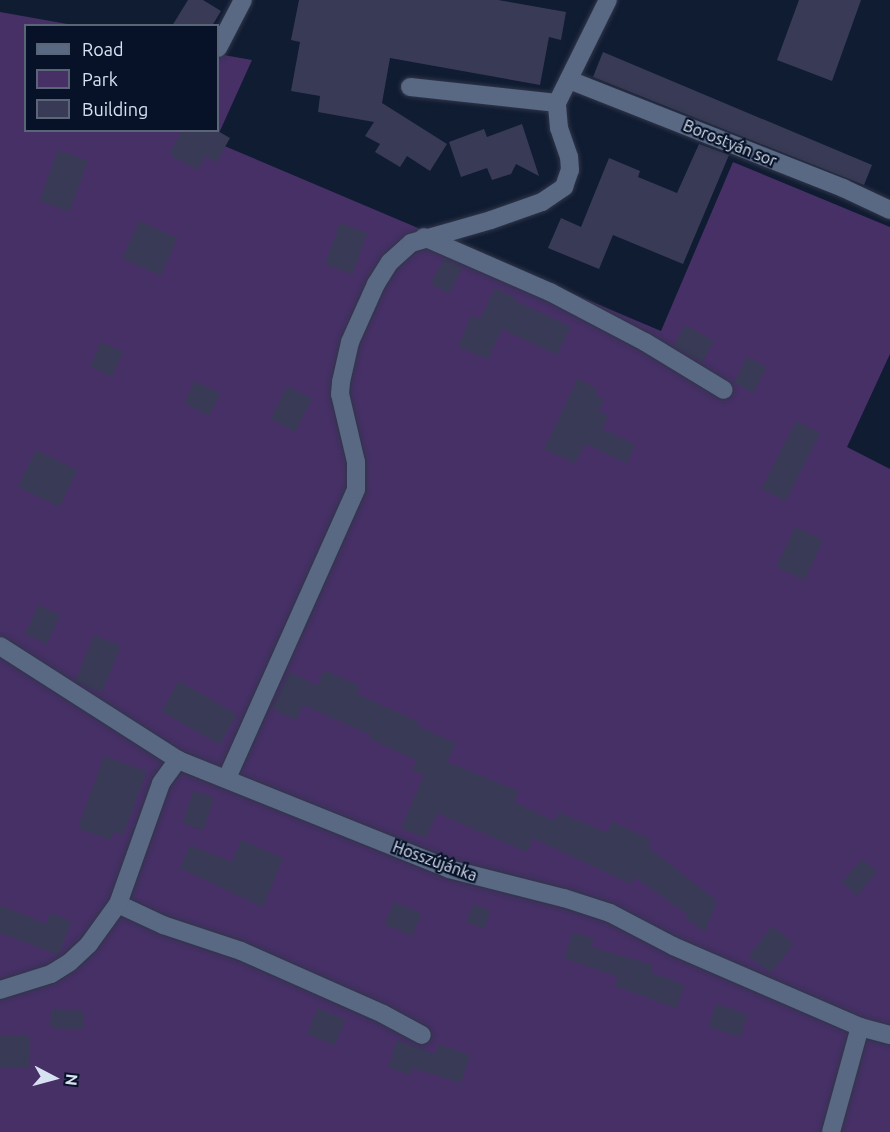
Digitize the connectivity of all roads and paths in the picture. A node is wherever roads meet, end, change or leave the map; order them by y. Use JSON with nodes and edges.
{"nodes":[{"id":1,"x":243,"y":0,"type":"edge"},
{"id":2,"x":608,"y":0,"type":"edge"},
{"id":3,"x":219,"y":46,"type":"edge"},
{"id":4,"x":569,"y":80,"type":"junction"},
{"id":5,"x":410,"y":87,"type":"dead end"},
{"id":6,"x":556,"y":103,"type":"junction"},
{"id":7,"x":890,"y":210,"type":"edge"},
{"id":8,"x":424,"y":237,"type":"junction"},
{"id":9,"x":724,"y":390,"type":"dead end"},
{"id":10,"x":0,"y":645,"type":"edge"},
{"id":11,"x":178,"y":760,"type":"junction"},
{"id":12,"x":227,"y":778,"type":"junction"},
{"id":13,"x":117,"y":904,"type":"junction"},
{"id":14,"x":0,"y":990,"type":"edge"},
{"id":15,"x":860,"y":1027,"type":"junction"},
{"id":16,"x":422,"y":1035,"type":"dead end"},
{"id":17,"x":890,"y":1035,"type":"edge"},
{"id":18,"x":831,"y":1132,"type":"edge"}],
"edges":[{"from":1,"to":3,"type":"street"},
{"from":2,"to":4,"type":"street"},
{"from":4,"to":6,"type":"street"},
{"from":4,"to":7,"type":"street","name":"Borostyán sor"},
{"from":5,"to":6,"type":"street"},
{"from":6,"to":8,"type":"street"},
{"from":8,"to":9,"type":"street"},
{"from":8,"to":12,"type":"street"},
{"from":10,"to":11,"type":"street","name":"Hosszújánka"},
{"from":11,"to":12,"type":"street","name":"Hosszújánka"},
{"from":11,"to":13,"type":"street"},
{"from":12,"to":15,"type":"street","name":"Hosszújánka"},
{"from":13,"to":14,"type":"street"},
{"from":13,"to":16,"type":"street"},
{"from":15,"to":17,"type":"street","name":"Hosszújánka"},
{"from":15,"to":18,"type":"street"}]}
